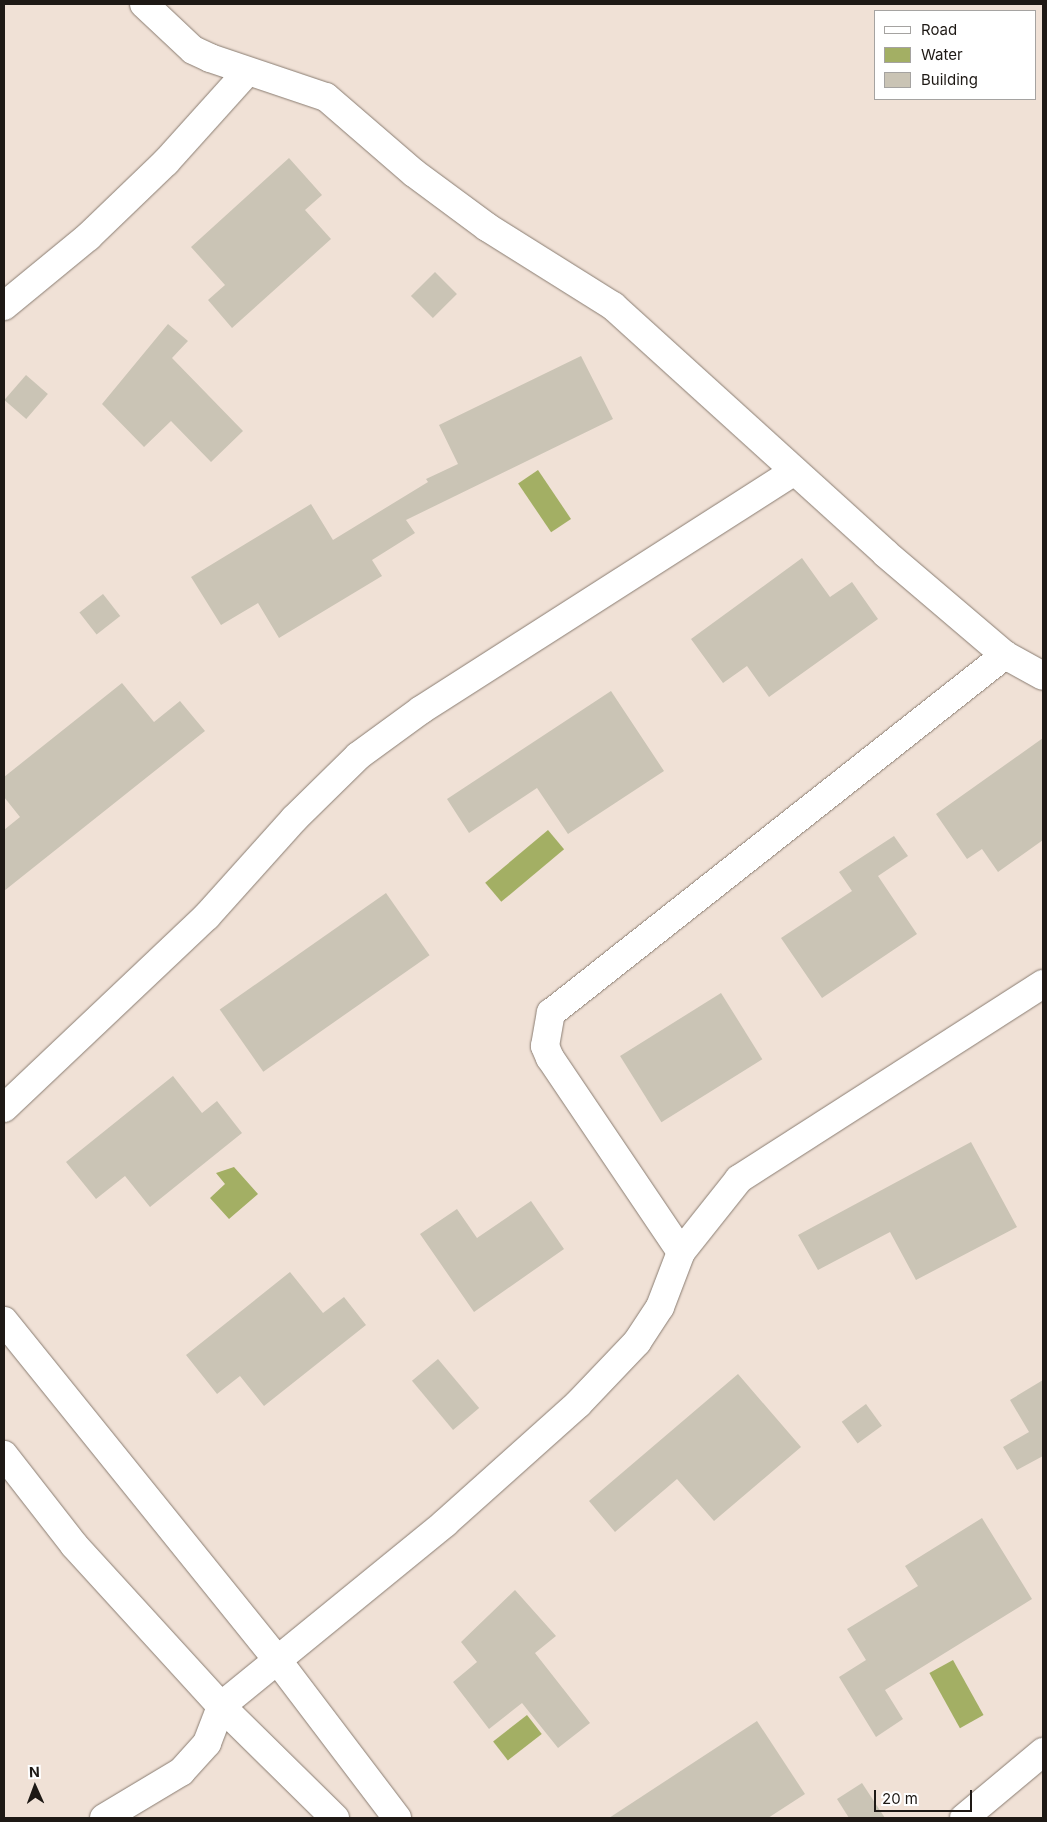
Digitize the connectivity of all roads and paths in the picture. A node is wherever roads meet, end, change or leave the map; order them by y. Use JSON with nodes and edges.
{"nodes":[{"id":1,"x":144,"y":4,"type":"edge"},
{"id":2,"x":246,"y":73,"type":"junction"},
{"id":3,"x":4,"y":306,"type":"edge"},
{"id":4,"x":792,"y":472,"type":"junction"},
{"id":5,"x":1005,"y":655,"type":"junction"},
{"id":6,"x":1043,"y":676,"type":"edge"},
{"id":7,"x":1043,"y":984,"type":"edge"},
{"id":8,"x":4,"y":1108,"type":"edge"},
{"id":9,"x":681,"y":1252,"type":"junction"},
{"id":10,"x":4,"y":1321,"type":"edge"},
{"id":11,"x":4,"y":1455,"type":"edge"},
{"id":12,"x":278,"y":1661,"type":"junction"},
{"id":13,"x":221,"y":1706,"type":"junction"},
{"id":14,"x":1043,"y":1752,"type":"edge"},
{"id":15,"x":104,"y":1818,"type":"edge"},
{"id":16,"x":335,"y":1818,"type":"edge"},
{"id":17,"x":397,"y":1818,"type":"edge"},
{"id":18,"x":964,"y":1818,"type":"edge"}],
"edges":[{"from":1,"to":2,"type":"street"},
{"from":2,"to":3,"type":"street"},
{"from":2,"to":4,"type":"street"},
{"from":4,"to":5,"type":"street"},
{"from":4,"to":8,"type":"street"},
{"from":5,"to":6,"type":"street"},
{"from":5,"to":9,"type":"street"},
{"from":7,"to":9,"type":"street"},
{"from":9,"to":12,"type":"street"},
{"from":10,"to":12,"type":"street"},
{"from":11,"to":13,"type":"street"},
{"from":12,"to":13,"type":"street"},
{"from":12,"to":17,"type":"street"},
{"from":13,"to":15,"type":"street"},
{"from":13,"to":16,"type":"street"},
{"from":14,"to":18,"type":"street"}]}
